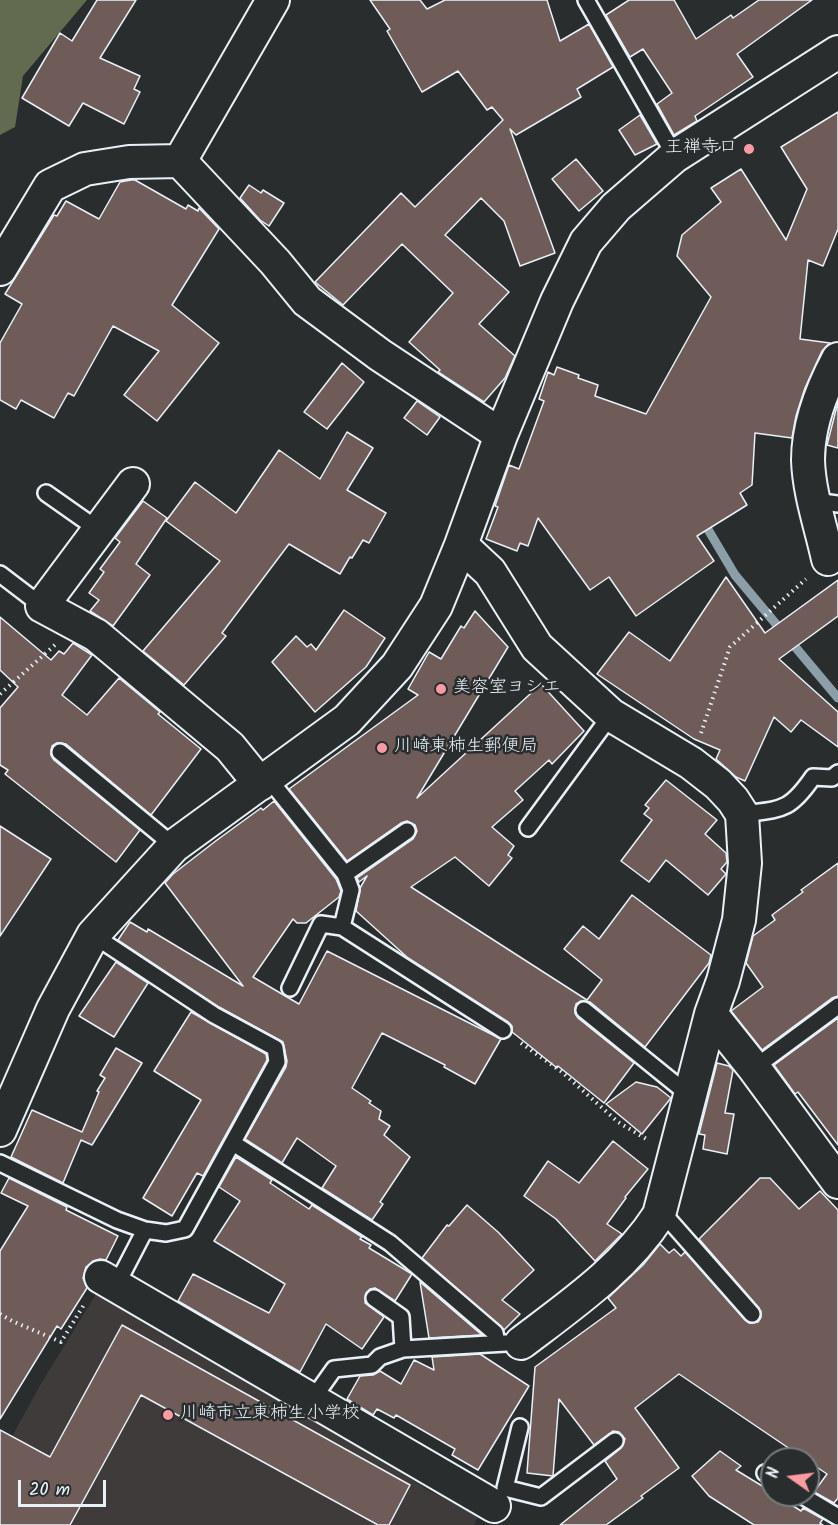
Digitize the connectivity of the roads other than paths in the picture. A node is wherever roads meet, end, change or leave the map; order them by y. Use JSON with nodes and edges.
{"nodes":[{"id":1,"x":273,"y":0,"type":"edge"},
{"id":2,"x":586,"y":0,"type":"edge"},
{"id":3,"x":838,"y":52,"type":"edge"},
{"id":4,"x":675,"y":156,"type":"junction"},
{"id":5,"x":180,"y":161,"type":"junction"},
{"id":6,"x":0,"y":269,"type":"edge"},
{"id":7,"x":838,"y":359,"type":"edge"},
{"id":8,"x":501,"y":435,"type":"junction"},
{"id":9,"x":134,"y":484,"type":"dead end"},
{"id":10,"x":46,"y":493,"type":"dead end"},
{"id":11,"x":826,"y":503,"type":"edge"},
{"id":12,"x":100,"y":531,"type":"junction"},
{"id":13,"x":461,"y":545,"type":"junction"},
{"id":14,"x":828,"y":559,"type":"road end"},
{"id":15,"x":0,"y":574,"type":"edge"},
{"id":16,"x":42,"y":606,"type":"junction"},
{"id":17,"x":611,"y":715,"type":"junction"},
{"id":18,"x":60,"y":752,"type":"dead end"},
{"id":19,"x":838,"y":773,"type":"edge"},
{"id":20,"x":264,"y":781,"type":"junction"},
{"id":21,"x":742,"y":814,"type":"junction"},
{"id":22,"x":528,"y":828,"type":"dead end"},
{"id":23,"x":407,"y":831,"type":"dead end"},
{"id":24,"x":174,"y":846,"type":"junction"},
{"id":25,"x":345,"y":874,"type":"junction"},
{"id":26,"x":342,"y":927,"type":"junction"},
{"id":27,"x":93,"y":935,"type":"junction"},
{"id":28,"x":290,"y":988,"type":"dead end"},
{"id":29,"x":838,"y":1006,"type":"edge"},
{"id":30,"x":584,"y":1010,"type":"dead end"},
{"id":31,"x":711,"y":1014,"type":"junction"},
{"id":32,"x":503,"y":1030,"type":"road end"},
{"id":33,"x":754,"y":1068,"type":"junction"},
{"id":34,"x":689,"y":1095,"type":"junction"},
{"id":35,"x":2,"y":1121,"type":"edge"},
{"id":36,"x":232,"y":1143,"type":"junction"},
{"id":37,"x":0,"y":1162,"type":"edge"},
{"id":38,"x":838,"y":1182,"type":"edge"},
{"id":39,"x":659,"y":1215,"type":"junction"},
{"id":40,"x":146,"y":1230,"type":"junction"},
{"id":41,"x":108,"y":1282,"type":"joint"},
{"id":42,"x":374,"y":1298,"type":"dead end"},
{"id":43,"x":752,"y":1314,"type":"dead end"},
{"id":44,"x":509,"y":1343,"type":"junction"},
{"id":45,"x":403,"y":1349,"type":"junction"},
{"id":46,"x":312,"y":1400,"type":"junction"},
{"id":47,"x":520,"y":1427,"type":"dead end"},
{"id":48,"x":615,"y":1441,"type":"dead end"},
{"id":49,"x":820,"y":1506,"type":"edge"},
{"id":50,"x":495,"y":1507,"type":"edge"},
{"id":51,"x":838,"y":1517,"type":"edge"}],
"edges":[{"from":1,"to":5,"type":"street"},
{"from":2,"to":4,"type":"lane"},
{"from":3,"to":4,"type":"street"},
{"from":4,"to":8,"type":"street"},
{"from":5,"to":6,"type":"street"},
{"from":5,"to":8,"type":"street"},
{"from":7,"to":11,"type":"street"},
{"from":8,"to":13,"type":"street"},
{"from":9,"to":12,"type":"street"},
{"from":10,"to":12,"type":"lane"},
{"from":11,"to":14,"type":"street"},
{"from":12,"to":16,"type":"street"},
{"from":13,"to":17,"type":"street"},
{"from":13,"to":20,"type":"street"},
{"from":15,"to":16,"type":"lane"},
{"from":16,"to":20,"type":"street"},
{"from":17,"to":21,"type":"street"},
{"from":17,"to":22,"type":"lane"},
{"from":18,"to":24,"type":"lane"},
{"from":19,"to":21,"type":"lane"},
{"from":20,"to":24,"type":"street"},
{"from":20,"to":25,"type":"lane"},
{"from":21,"to":31,"type":"street"},
{"from":23,"to":25,"type":"lane"},
{"from":24,"to":27,"type":"street"},
{"from":25,"to":26,"type":"lane"},
{"from":26,"to":28,"type":"lane"},
{"from":26,"to":32,"type":"lane"},
{"from":27,"to":35,"type":"street"},
{"from":27,"to":36,"type":"lane"},
{"from":29,"to":33,"type":"lane"},
{"from":30,"to":34,"type":"lane"},
{"from":31,"to":33,"type":"street"},
{"from":31,"to":34,"type":"street"},
{"from":33,"to":38,"type":"street"},
{"from":34,"to":39,"type":"street"},
{"from":36,"to":40,"type":"lane"},
{"from":36,"to":44,"type":"lane"},
{"from":37,"to":40,"type":"lane"},
{"from":39,"to":43,"type":"lane"},
{"from":39,"to":44,"type":"street"},
{"from":40,"to":41,"type":"lane"},
{"from":41,"to":46,"type":"street"},
{"from":42,"to":45,"type":"lane"},
{"from":44,"to":45,"type":"lane"},
{"from":45,"to":46,"type":"lane"},
{"from":46,"to":50,"type":"street"},
{"from":47,"to":50,"type":"lane"},
{"from":48,"to":50,"type":"lane"},
{"from":49,"to":51,"type":"lane"}]}
